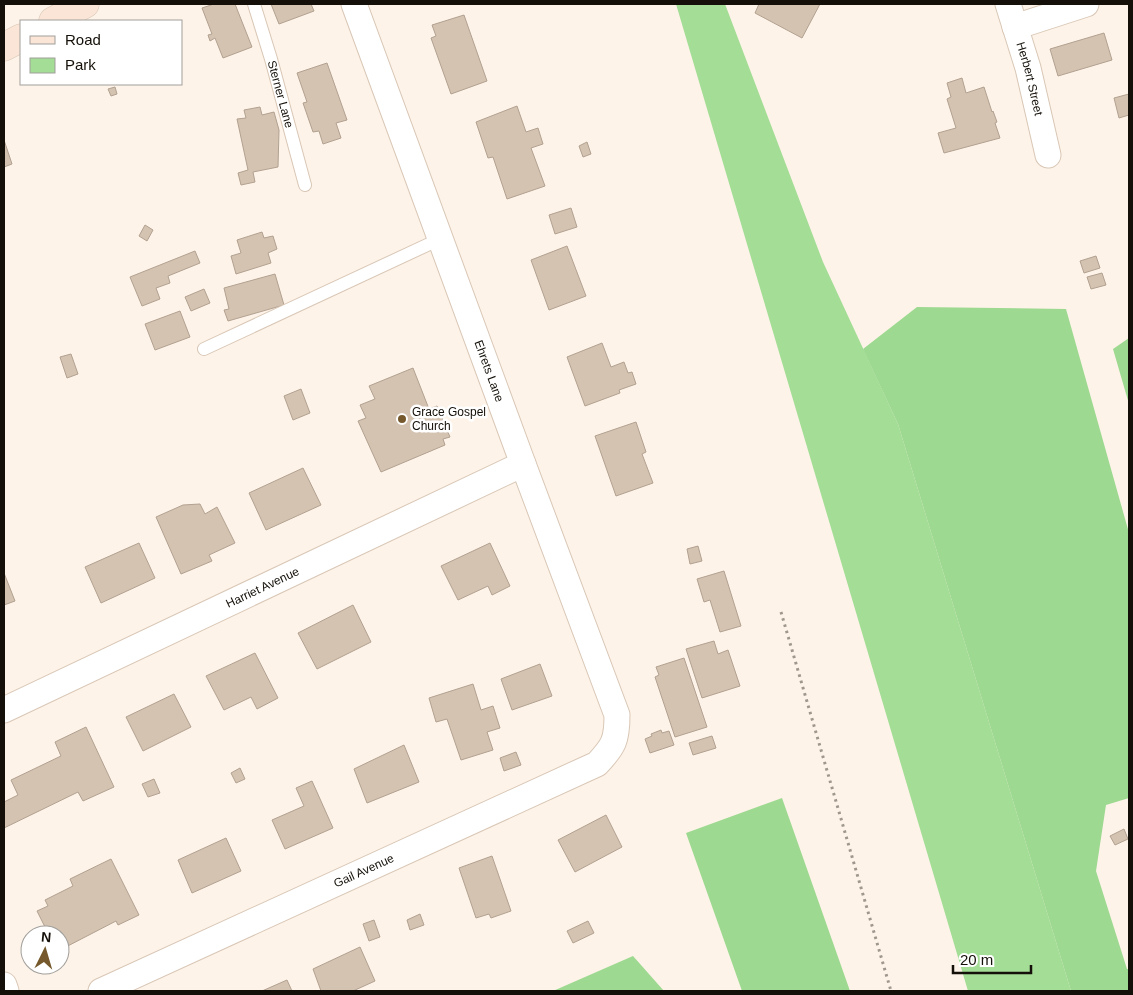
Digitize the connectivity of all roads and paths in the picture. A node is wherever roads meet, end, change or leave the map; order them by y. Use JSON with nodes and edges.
{"nodes":[{"id":1,"x":85,"y":4,"type":"edge"},
{"id":2,"x":254,"y":4,"type":"edge"},
{"id":3,"x":354,"y":4,"type":"edge"},
{"id":4,"x":1086,"y":4,"type":"edge"},
{"id":5,"x":1012,"y":15,"type":"edge"},
{"id":6,"x":55,"y":20,"type":"edge"},
{"id":7,"x":20,"y":39,"type":"edge"},
{"id":8,"x":4,"y":47,"type":"edge"},
{"id":9,"x":1048,"y":155,"type":"dead end"},
{"id":10,"x":305,"y":185,"type":"dead end"},
{"id":11,"x":440,"y":238,"type":"junction"},
{"id":12,"x":204,"y":349,"type":"dead end"},
{"id":13,"x":523,"y":464,"type":"junction"},
{"id":14,"x":781,"y":612,"type":"dead end"},
{"id":15,"x":4,"y":710,"type":"edge"},
{"id":16,"x":615,"y":739,"type":"joint"},
{"id":17,"x":4,"y":985,"type":"edge"},
{"id":18,"x":6,"y":991,"type":"edge"},
{"id":19,"x":100,"y":991,"type":"edge"},
{"id":20,"x":891,"y":991,"type":"edge"}],
"edges":[{"from":1,"to":6,"type":"main road"},
{"from":2,"to":10,"type":"lane","name":"Sterner Lane"},
{"from":3,"to":11,"type":"street","name":"Ehrets Lane"},
{"from":4,"to":5,"type":"street"},
{"from":5,"to":9,"type":"street","name":"Herbert Street"},
{"from":7,"to":8,"type":"main road"},
{"from":11,"to":12,"type":"lane"},
{"from":11,"to":13,"type":"street","name":"Ehrets Lane"},
{"from":13,"to":15,"type":"street","name":"Harriet Avenue"},
{"from":13,"to":16,"type":"street","name":"Ehrets Lane"},
{"from":14,"to":20,"type":"path"},
{"from":16,"to":19,"type":"street","name":"Gail Avenue"},
{"from":17,"to":18,"type":"street"}]}
